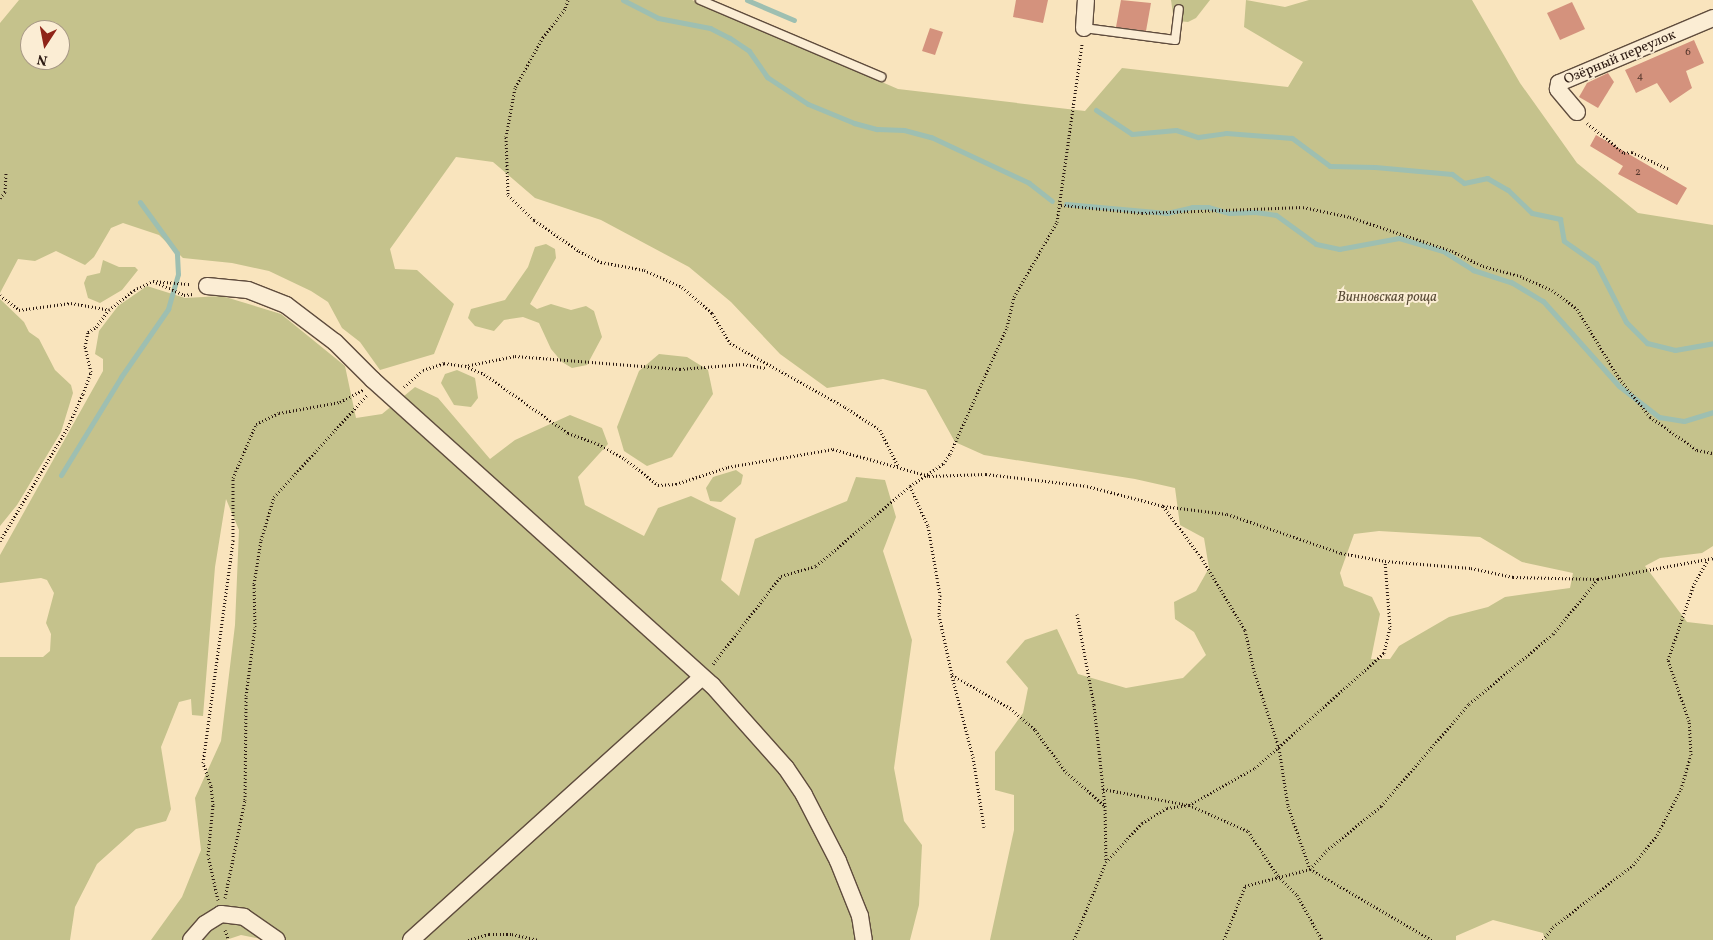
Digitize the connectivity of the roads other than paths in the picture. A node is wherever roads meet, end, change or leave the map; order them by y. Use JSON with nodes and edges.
{"nodes":[{"id":1,"x":700,"y":0,"type":"edge"},
{"id":2,"x":1086,"y":0,"type":"edge"},
{"id":3,"x":1179,"y":9,"type":"dead end"},
{"id":4,"x":1713,"y":18,"type":"edge"},
{"id":5,"x":1084,"y":28,"type":"joint"},
{"id":6,"x":881,"y":77,"type":"dead end"},
{"id":7,"x":1577,"y":112,"type":"road end"},
{"id":8,"x":208,"y":286,"type":"road end"},
{"id":9,"x":701,"y":678,"type":"junction"},
{"id":10,"x":191,"y":940,"type":"edge"},
{"id":11,"x":277,"y":940,"type":"edge"},
{"id":12,"x":411,"y":940,"type":"edge"},
{"id":13,"x":864,"y":940,"type":"edge"}],
"edges":[{"from":1,"to":6,"type":"lane"},
{"from":2,"to":5,"type":"street"},
{"from":3,"to":5,"type":"lane"},
{"from":4,"to":7,"type":"street","name":"Озёрный переулок"},
{"from":8,"to":9,"type":"street"},
{"from":9,"to":12,"type":"street"},
{"from":9,"to":13,"type":"street"},
{"from":10,"to":11,"type":"street"}]}
